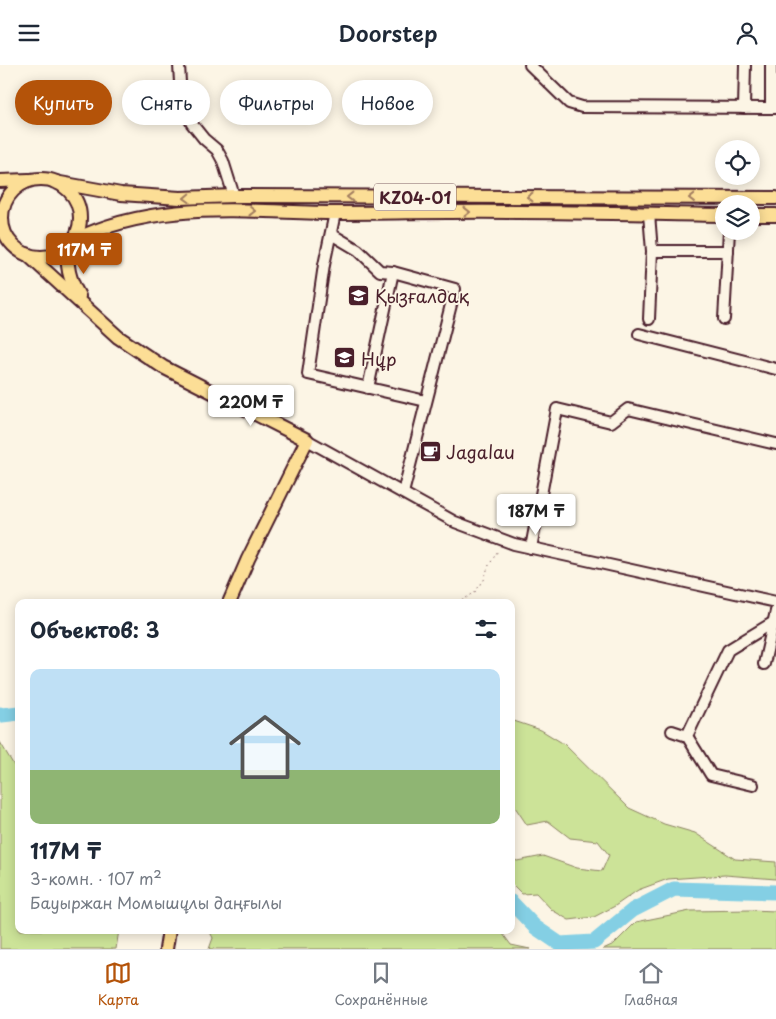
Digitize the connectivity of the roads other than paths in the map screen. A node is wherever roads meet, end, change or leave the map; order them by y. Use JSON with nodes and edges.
{"nodes":[{"id":1,"x":179,"y":65,"type":"edge"},
{"id":2,"x":531,"y":65,"type":"edge"},
{"id":3,"x":745,"y":65,"type":"edge"},
{"id":4,"x":771,"y":65,"type":"edge"},
{"id":5,"x":744,"y":108,"type":"junction"},
{"id":6,"x":774,"y":108,"type":"edge"},
{"id":7,"x":31,"y":180,"type":"junction"},
{"id":8,"x":0,"y":181,"type":"edge"},
{"id":9,"x":55,"y":182,"type":"junction"},
{"id":10,"x":234,"y":196,"type":"junction"},
{"id":11,"x":615,"y":198,"type":"junction"},
{"id":12,"x":776,"y":199,"type":"edge"},
{"id":13,"x":335,"y":213,"type":"junction"},
{"id":14,"x":614,"y":213,"type":"junction"},
{"id":15,"x":649,"y":214,"type":"junction"},
{"id":16,"x":715,"y":215,"type":"edge"},
{"id":17,"x":760,"y":215,"type":"edge"},
{"id":18,"x":776,"y":215,"type":"edge"},
{"id":19,"x":331,"y":234,"type":"junction"},
{"id":20,"x":729,"y":240,"type":"edge"},
{"id":21,"x":5,"y":241,"type":"edge"},
{"id":22,"x":70,"y":244,"type":"junction"},
{"id":23,"x":652,"y":251,"type":"junction"},
{"id":24,"x":728,"y":251,"type":"junction"},
{"id":25,"x":27,"y":255,"type":"junction"},
{"id":26,"x":392,"y":272,"type":"junction"},
{"id":27,"x":85,"y":307,"type":"junction"},
{"id":28,"x":649,"y":319,"type":"dead end"},
{"id":29,"x":724,"y":319,"type":"dead end"},
{"id":30,"x":639,"y":334,"type":"dead end"},
{"id":31,"x":776,"y":369,"type":"edge"},
{"id":32,"x":368,"y":388,"type":"junction"},
{"id":33,"x":426,"y":401,"type":"junction"},
{"id":34,"x":306,"y":440,"type":"junction"},
{"id":35,"x":776,"y":444,"type":"edge"},
{"id":36,"x":403,"y":493,"type":"junction"},
{"id":37,"x":532,"y":548,"type":"junction"},
{"id":38,"x":231,"y":599,"type":"edge"},
{"id":39,"x":776,"y":602,"type":"edge"},
{"id":40,"x":775,"y":616,"type":"edge"},
{"id":41,"x":764,"y":664,"type":"dead end"},
{"id":42,"x":672,"y":731,"type":"dead end"},
{"id":43,"x":687,"y":736,"type":"junction"},
{"id":44,"x":753,"y":785,"type":"dead end"}],
"edges":[{"from":1,"to":10,"type":"street"},
{"from":2,"to":5,"type":"street"},
{"from":3,"to":5,"type":"street"},
{"from":4,"to":6,"type":"street"},
{"from":5,"to":6,"type":"street"},
{"from":7,"to":8,"type":"main road","number":"KZ04-01"},
{"from":7,"to":9,"type":"main road","number":"KZ04-01"},
{"from":7,"to":21,"type":"main road"},
{"from":10,"to":9,"type":"main road","number":"KZ04-01","one_way":true},
{"from":9,"to":22,"type":"main road"},
{"from":11,"to":10,"type":"main road","number":"KZ04-01","one_way":true},
{"from":12,"to":11,"type":"main road","number":"KZ04-01","one_way":true},
{"from":11,"to":14,"type":"main road"},
{"from":13,"to":14,"type":"main road","number":"KZ04-01","one_way":true},
{"from":13,"to":19,"type":"street"},
{"from":22,"to":13,"type":"main road","number":"KZ04-01","one_way":true},
{"from":14,"to":15,"type":"main road","number":"KZ04-01"},
{"from":15,"to":16,"type":"main road","number":"KZ04-01"},
{"from":15,"to":23,"type":"street"},
{"from":17,"to":18,"type":"main road"},
{"from":19,"to":26,"type":"street"},
{"from":19,"to":32,"type":"street"},
{"from":20,"to":24,"type":"street"},
{"from":21,"to":25,"type":"main road"},
{"from":22,"to":25,"type":"main road","number":"KZ04-01"},
{"from":22,"to":27,"type":"main road"},
{"from":23,"to":24,"type":"street"},
{"from":23,"to":28,"type":"street"},
{"from":24,"to":29,"type":"street"},
{"from":25,"to":27,"type":"main road"},
{"from":26,"to":32,"type":"street"},
{"from":26,"to":33,"type":"street"},
{"from":27,"to":34,"type":"main road"},
{"from":30,"to":31,"type":"street"},
{"from":32,"to":33,"type":"street"},
{"from":33,"to":36,"type":"street"},
{"from":34,"to":36,"type":"street"},
{"from":34,"to":38,"type":"main road"},
{"from":35,"to":37,"type":"street"},
{"from":36,"to":37,"type":"street"},
{"from":37,"to":39,"type":"street"},
{"from":40,"to":41,"type":"street"},
{"from":40,"to":43,"type":"street"},
{"from":42,"to":43,"type":"street"},
{"from":43,"to":44,"type":"street"}]}
